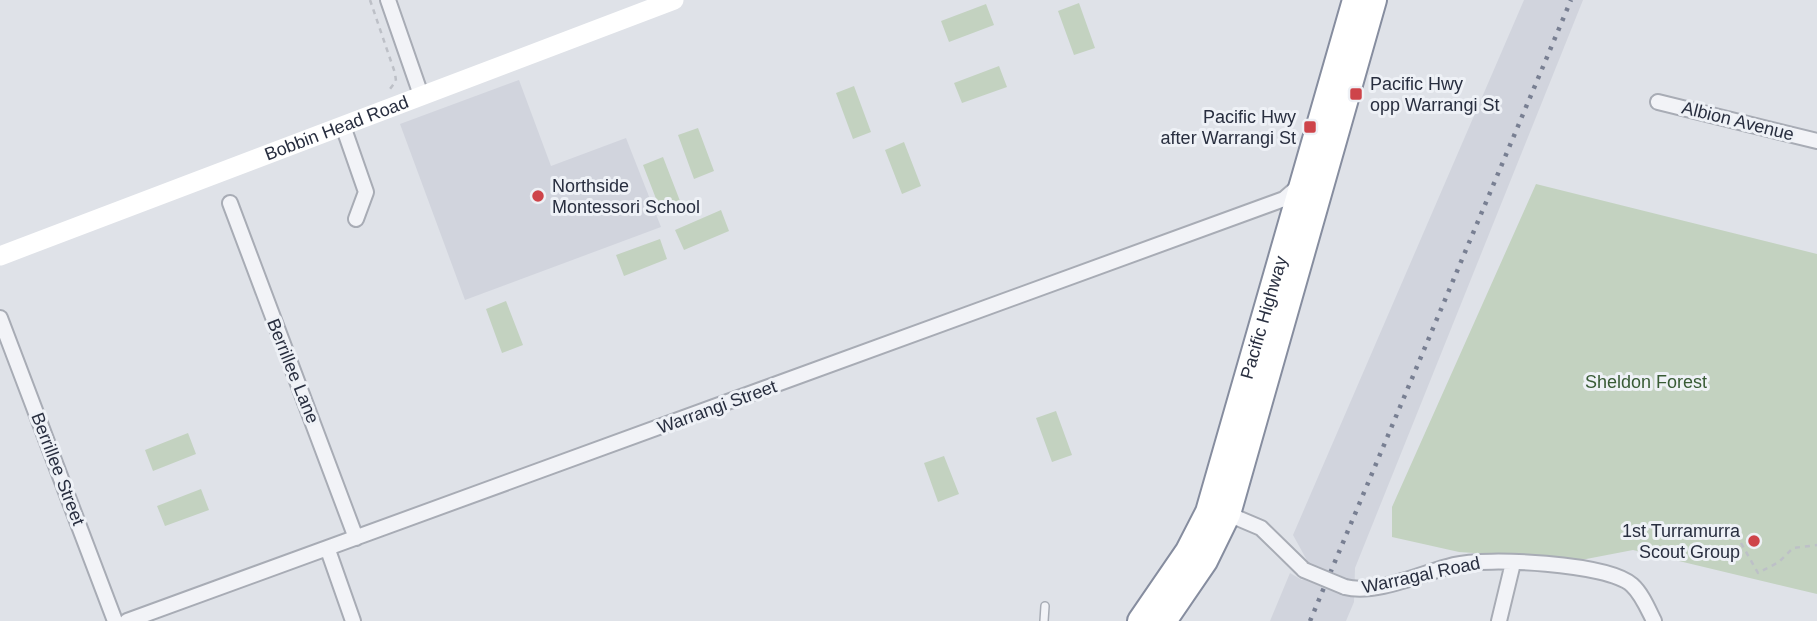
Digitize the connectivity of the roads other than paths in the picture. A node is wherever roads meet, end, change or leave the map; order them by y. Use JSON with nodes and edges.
{"nodes":[{"id":1,"x":388,"y":0,"type":"edge"},
{"id":2,"x":674,"y":0,"type":"edge"},
{"id":3,"x":1355,"y":0,"type":"edge"},
{"id":4,"x":1374,"y":0,"type":"edge"},
{"id":5,"x":421,"y":95,"type":"junction"},
{"id":6,"x":1658,"y":102,"type":"dead end"},
{"id":7,"x":342,"y":126,"type":"junction"},
{"id":8,"x":1817,"y":141,"type":"edge"},
{"id":9,"x":1301,"y":184,"type":"junction"},
{"id":10,"x":230,"y":204,"type":"dead end"},
{"id":11,"x":356,"y":219,"type":"dead end"},
{"id":12,"x":0,"y":256,"type":"edge"},
{"id":13,"x":0,"y":318,"type":"edge"},
{"id":14,"x":1228,"y":514,"type":"junction"},
{"id":15,"x":356,"y":538,"type":"junction"},
{"id":16,"x":328,"y":550,"type":"junction"},
{"id":17,"x":1513,"y":563,"type":"junction"},
{"id":18,"x":1045,"y":606,"type":"dead end"},
{"id":19,"x":115,"y":621,"type":"edge"},
{"id":20,"x":127,"y":621,"type":"edge"},
{"id":21,"x":353,"y":621,"type":"edge"},
{"id":22,"x":1044,"y":621,"type":"edge"},
{"id":23,"x":1139,"y":621,"type":"edge"},
{"id":24,"x":1164,"y":621,"type":"edge"},
{"id":25,"x":1499,"y":621,"type":"edge"},
{"id":26,"x":1654,"y":621,"type":"edge"}],
"edges":[{"from":1,"to":5,"type":"street"},
{"from":2,"to":5,"type":"main road","name":"Bobbin Head Road"},
{"from":3,"to":9,"type":"highway","name":"Pacific Highway"},
{"from":4,"to":14,"type":"highway","name":"Pacific Highway"},
{"from":5,"to":7,"type":"main road","name":"Bobbin Head Road"},
{"from":6,"to":8,"type":"street","name":"Albion Avenue"},
{"from":7,"to":11,"type":"street"},
{"from":7,"to":12,"type":"main road","name":"Bobbin Head Road"},
{"from":9,"to":15,"type":"street","name":"Warrangi Street"},
{"from":9,"to":23,"type":"highway","name":"Pacific Highway"},
{"from":10,"to":15,"type":"street","name":"Berrillee Lane"},
{"from":13,"to":19,"type":"street","name":"Berrillee Street"},
{"from":14,"to":17,"type":"street","name":"Warragal Road","bridge":true},
{"from":14,"to":24,"type":"highway","name":"Pacific Highway"},
{"from":15,"to":16,"type":"street","name":"Warrangi Street"},
{"from":16,"to":20,"type":"street","name":"Warrangi Street"},
{"from":16,"to":21,"type":"street"},
{"from":17,"to":25,"type":"street"},
{"from":17,"to":26,"type":"street","name":"Warragal Road"},
{"from":18,"to":22,"type":"lane"}]}
